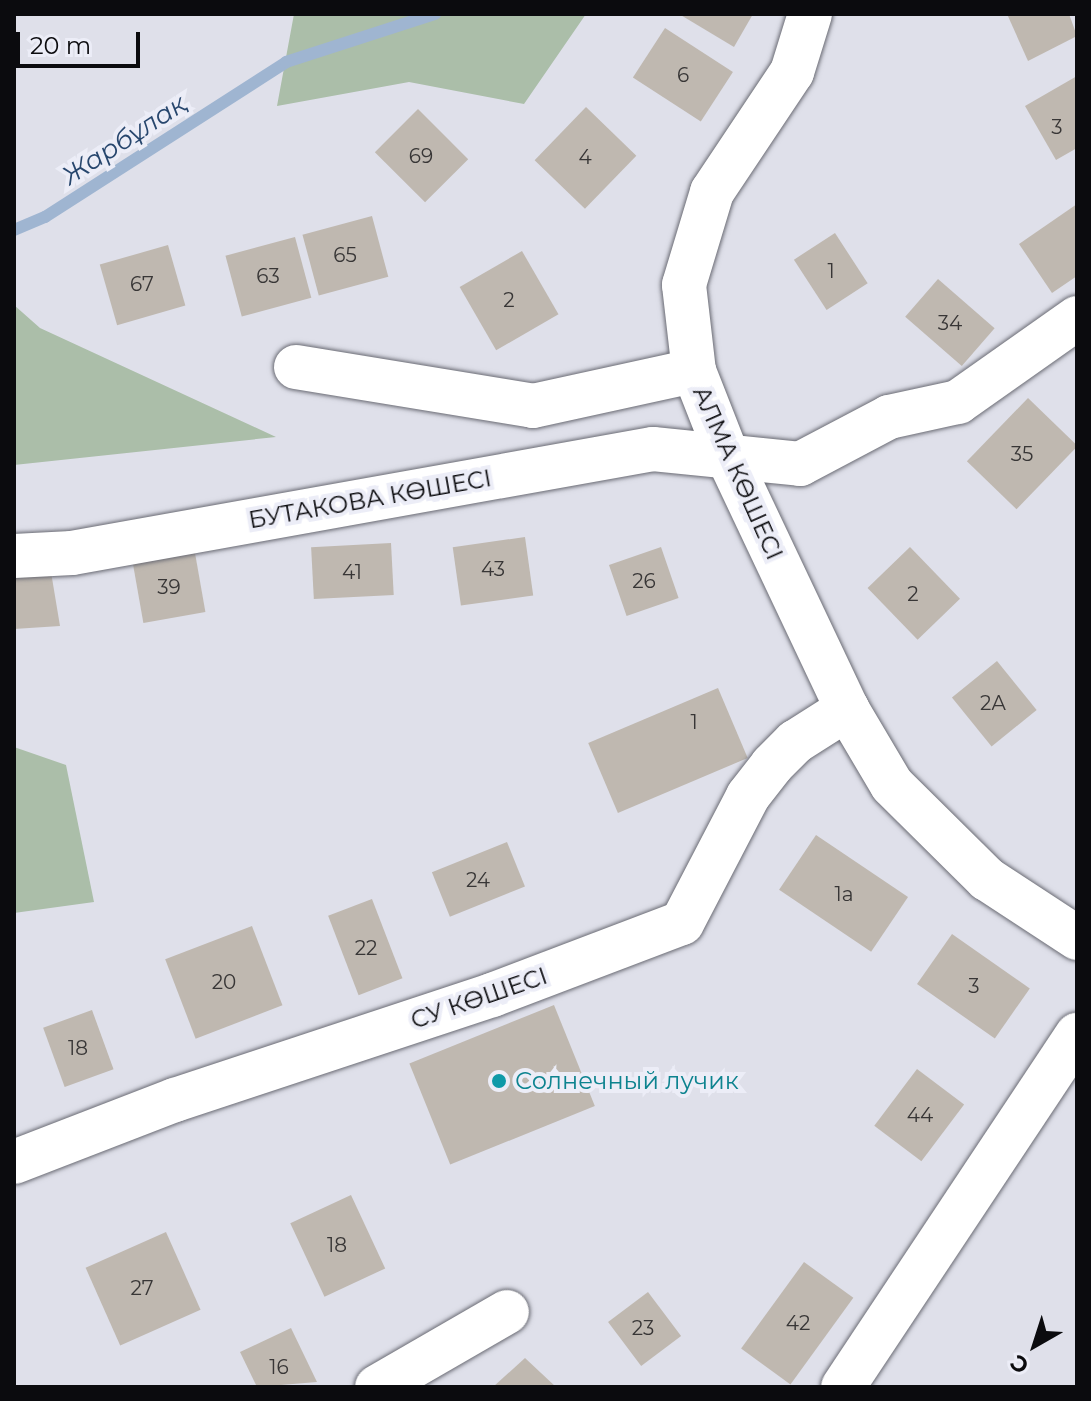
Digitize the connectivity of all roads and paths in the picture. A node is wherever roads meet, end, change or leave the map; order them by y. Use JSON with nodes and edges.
{"nodes":[{"id":1,"x":810,"y":14,"type":"edge"},
{"id":2,"x":1077,"y":318,"type":"edge"},
{"id":3,"x":296,"y":367,"type":"dead end"},
{"id":4,"x":694,"y":371,"type":"junction"},
{"id":5,"x":727,"y":455,"type":"junction"},
{"id":6,"x":14,"y":556,"type":"edge"},
{"id":7,"x":847,"y":709,"type":"junction"},
{"id":8,"x":1077,"y":938,"type":"edge"},
{"id":9,"x":1077,"y":1035,"type":"edge"},
{"id":10,"x":14,"y":1162,"type":"edge"},
{"id":11,"x":507,"y":1312,"type":"dead end"},
{"id":12,"x":377,"y":1387,"type":"edge"},
{"id":13,"x":843,"y":1387,"type":"edge"}],
"edges":[{"from":1,"to":4,"type":"street","name":"АЛМА КӨШЕСІ"},
{"from":2,"to":5,"type":"street"},
{"from":3,"to":4,"type":"street"},
{"from":4,"to":5,"type":"street","name":"АЛМА КӨШЕСІ"},
{"from":5,"to":6,"type":"street","name":"БУТАКОВА КӨШЕСІ"},
{"from":5,"to":7,"type":"street","name":"АЛМА КӨШЕСІ"},
{"from":7,"to":8,"type":"street","name":"АЛМА КӨШЕСІ"},
{"from":7,"to":10,"type":"street","name":"СУ КӨШЕСІ"},
{"from":9,"to":13,"type":"street"},
{"from":11,"to":12,"type":"street"}]}
